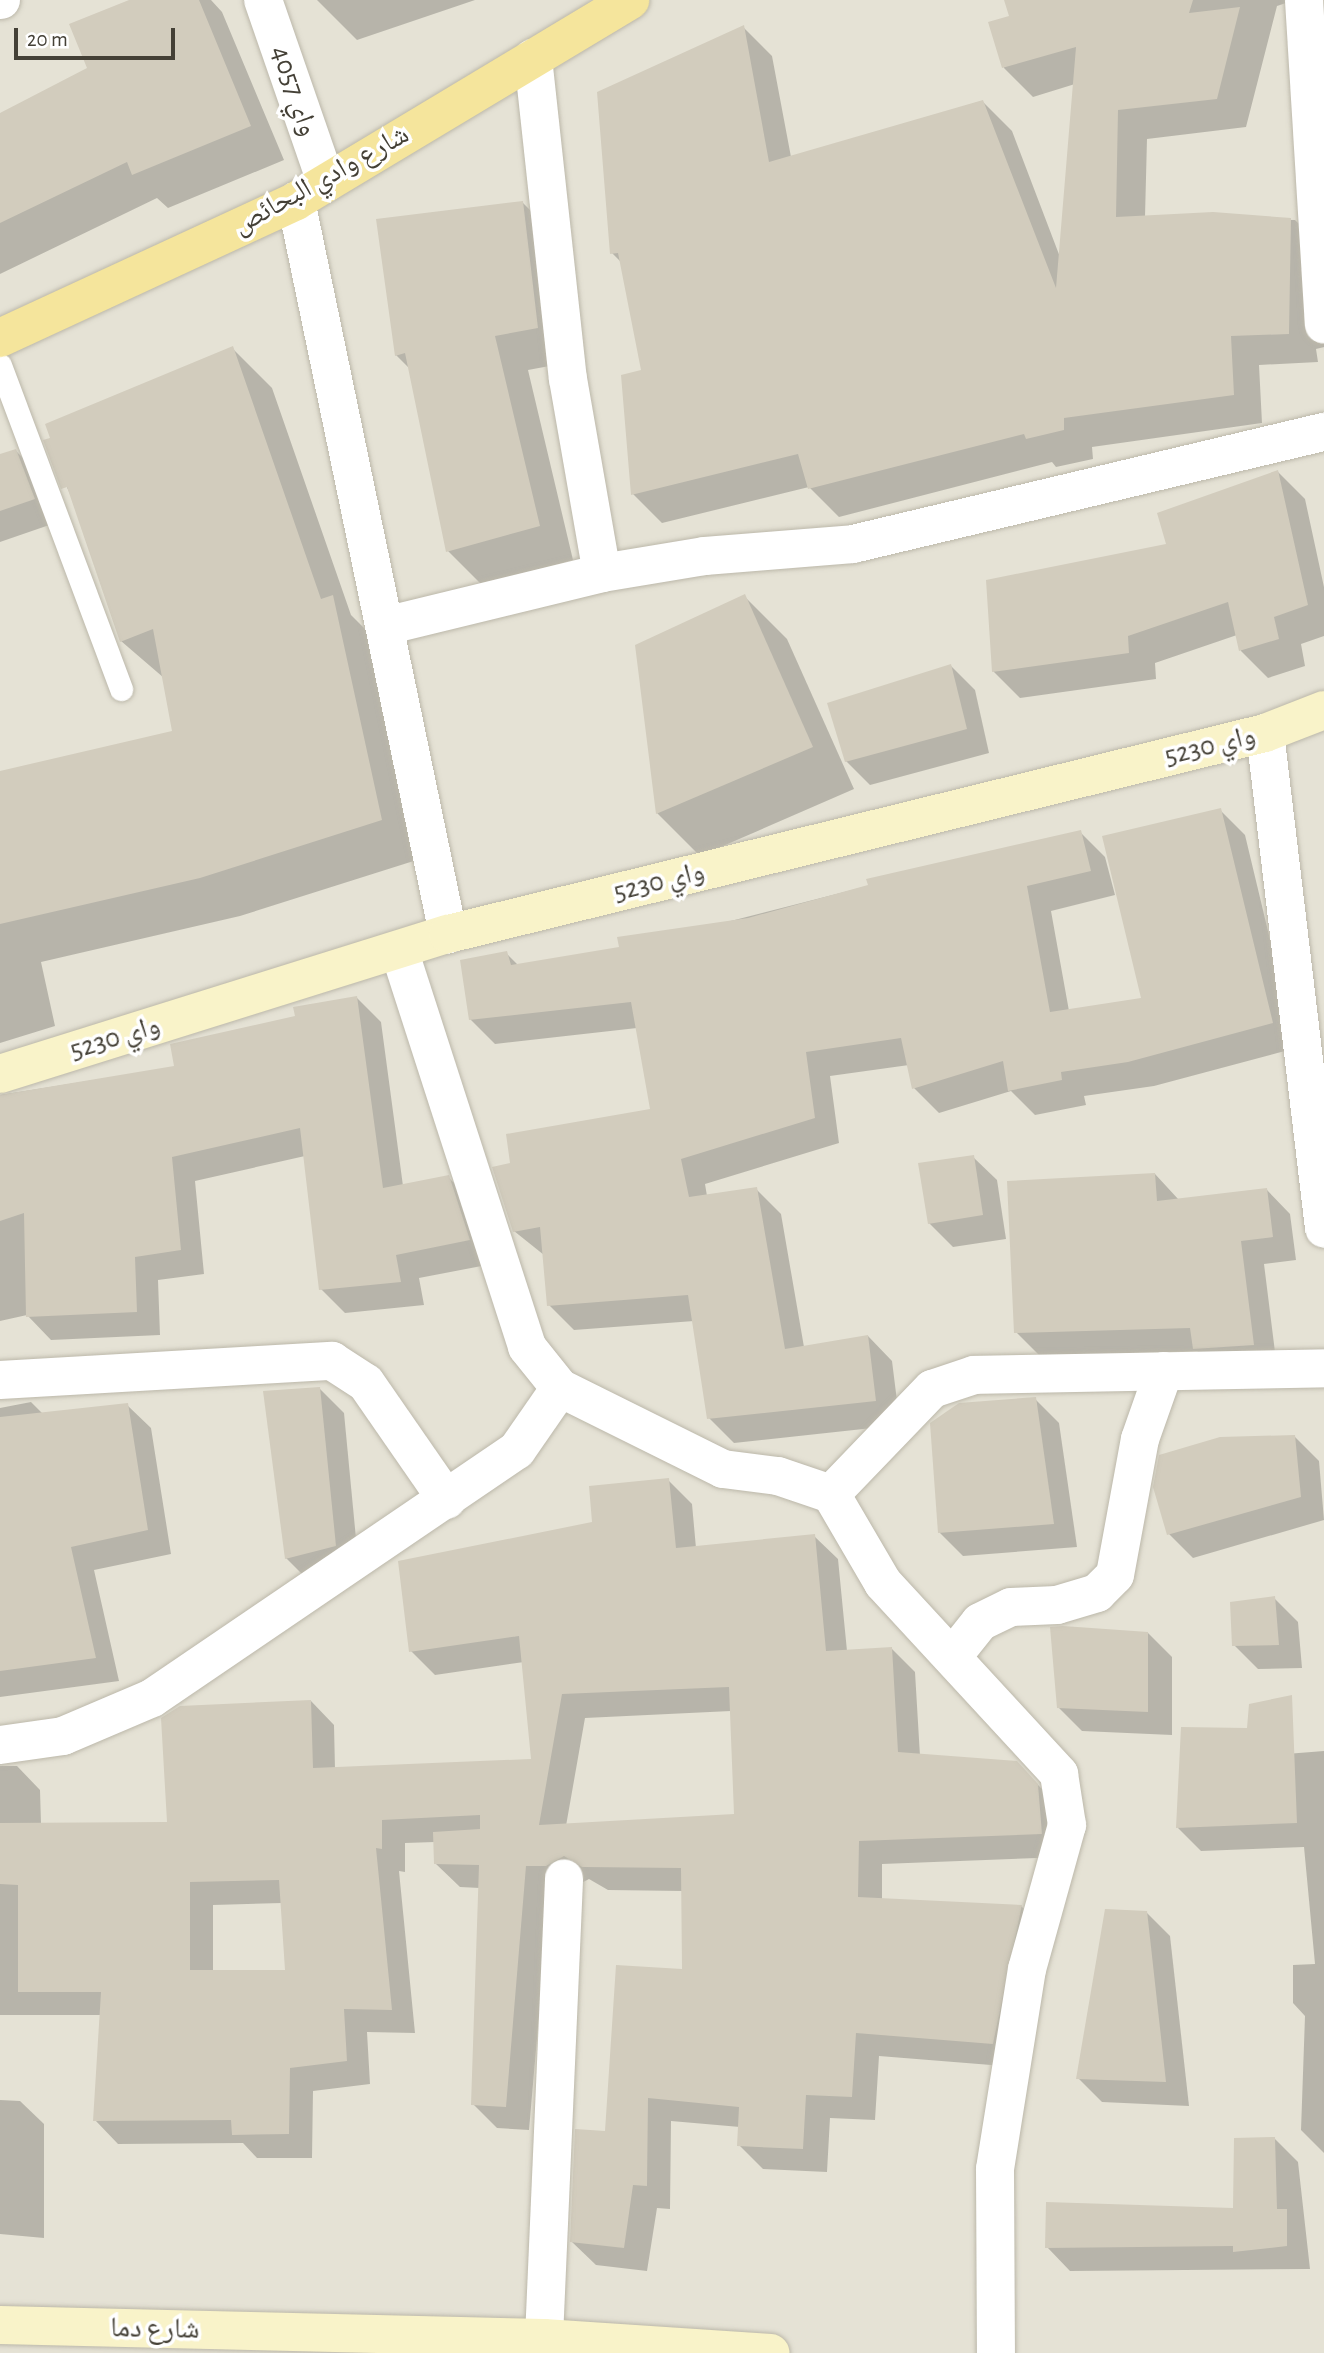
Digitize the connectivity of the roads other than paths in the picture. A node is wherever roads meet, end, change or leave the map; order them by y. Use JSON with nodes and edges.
{"nodes":[{"id":1,"x":263,"y":0,"type":"edge"},
{"id":2,"x":630,"y":0,"type":"edge"},
{"id":3,"x":1304,"y":0,"type":"edge"},
{"id":4,"x":533,"y":58,"type":"junction"},
{"id":5,"x":311,"y":192,"type":"junction"},
{"id":6,"x":1324,"y":324,"type":"edge"},
{"id":7,"x":0,"y":338,"type":"edge"},
{"id":8,"x":0,"y":365,"type":"edge"},
{"id":9,"x":1324,"y":432,"type":"edge"},
{"id":10,"x":602,"y":573,"type":"junction"},
{"id":11,"x":385,"y":626,"type":"junction"},
{"id":12,"x":121,"y":689,"type":"dead end"},
{"id":13,"x":1324,"y":710,"type":"edge"},
{"id":14,"x":1265,"y":733,"type":"junction"},
{"id":15,"x":448,"y":934,"type":"junction"},
{"id":16,"x":399,"y":950,"type":"junction"},
{"id":17,"x":0,"y":1074,"type":"edge"},
{"id":18,"x":1324,"y":1228,"type":"edge"},
{"id":19,"x":1324,"y":1368,"type":"edge"},
{"id":20,"x":1164,"y":1371,"type":"junction"},
{"id":21,"x":0,"y":1380,"type":"edge"},
{"id":22,"x":560,"y":1388,"type":"junction"},
{"id":23,"x":831,"y":1494,"type":"junction"},
{"id":24,"x":447,"y":1500,"type":"junction"},
{"id":25,"x":953,"y":1656,"type":"junction"},
{"id":26,"x":0,"y":1745,"type":"edge"},
{"id":27,"x":564,"y":1878,"type":"dead end"},
{"id":28,"x":0,"y":2325,"type":"edge"},
{"id":29,"x":544,"y":2338,"type":"junction"},
{"id":30,"x":771,"y":2353,"type":"edge"},
{"id":31,"x":996,"y":2353,"type":"edge"}],
"edges":[{"from":1,"to":5,"type":"street","name":"واي 4057"},
{"from":2,"to":4,"type":"main road","name":"شارع وادي البحائص"},
{"from":3,"to":6,"type":"street"},
{"from":4,"to":5,"type":"main road","name":"شارع وادي البحائص"},
{"from":4,"to":10,"type":"street"},
{"from":5,"to":7,"type":"main road","name":"شارع وادي البحائص"},
{"from":5,"to":11,"type":"street","name":"واي 4057"},
{"from":8,"to":12,"type":"lane"},
{"from":9,"to":10,"type":"street"},
{"from":10,"to":11,"type":"street"},
{"from":11,"to":15,"type":"street","name":"واي 4057"},
{"from":13,"to":14,"type":"street","name":"واي 5230"},
{"from":14,"to":15,"type":"street","name":"واي 5230"},
{"from":14,"to":18,"type":"street"},
{"from":15,"to":16,"type":"street","name":"واي 5230"},
{"from":16,"to":17,"type":"street","name":"واي 5230"},
{"from":16,"to":22,"type":"street"},
{"from":19,"to":20,"type":"street"},
{"from":20,"to":23,"type":"street"},
{"from":20,"to":25,"type":"street"},
{"from":21,"to":24,"type":"street"},
{"from":22,"to":23,"type":"street"},
{"from":22,"to":24,"type":"street"},
{"from":23,"to":25,"type":"street"},
{"from":24,"to":26,"type":"street"},
{"from":25,"to":31,"type":"street"},
{"from":27,"to":29,"type":"street"},
{"from":28,"to":29,"type":"street","name":"شارع دما"},
{"from":29,"to":30,"type":"street","name":"شارع دما"}]}
